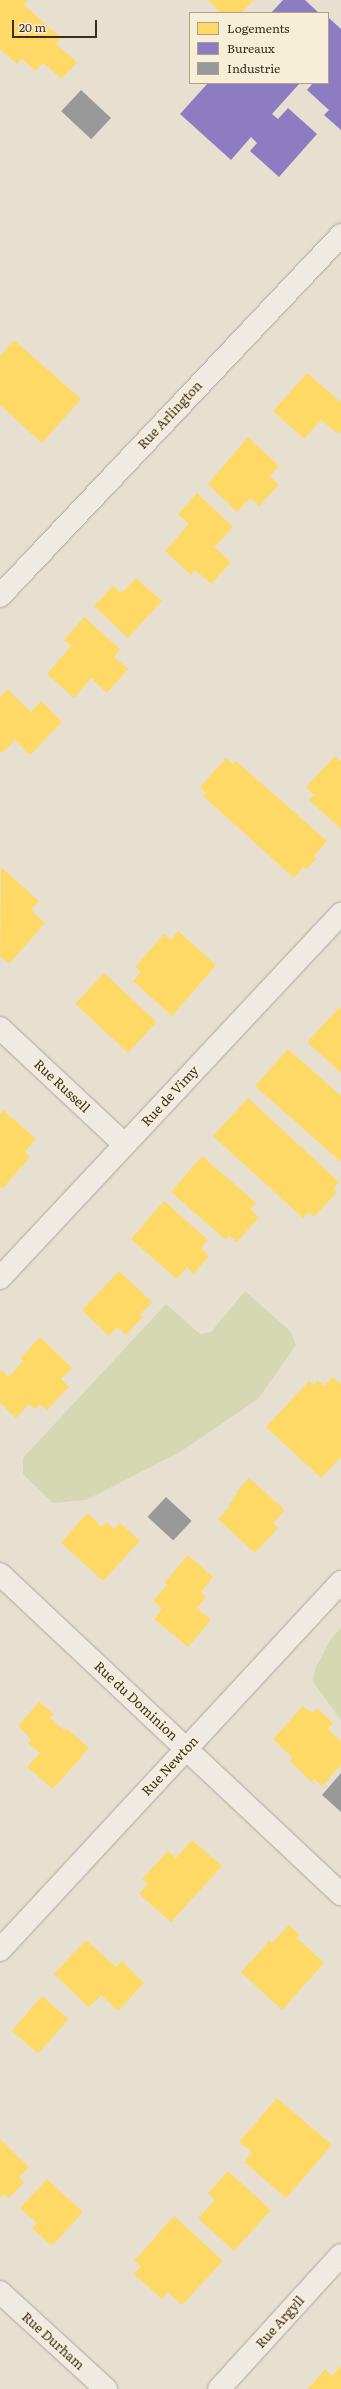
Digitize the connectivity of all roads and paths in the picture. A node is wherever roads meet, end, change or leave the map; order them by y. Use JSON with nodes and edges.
{"nodes":[{"id":1,"x":341,"y":235,"type":"edge"},
{"id":2,"x":0,"y":596,"type":"edge"},
{"id":3,"x":341,"y":914,"type":"edge"},
{"id":4,"x":0,"y":1028,"type":"edge"},
{"id":5,"x":124,"y":1144,"type":"junction"},
{"id":6,"x":0,"y":1278,"type":"edge"},
{"id":7,"x":0,"y":1574,"type":"edge"},
{"id":8,"x":341,"y":1582,"type":"edge"},
{"id":9,"x":187,"y":1749,"type":"junction"},
{"id":10,"x":341,"y":1894,"type":"edge"},
{"id":11,"x":0,"y":1950,"type":"edge"},
{"id":12,"x":341,"y":2255,"type":"edge"},
{"id":13,"x":0,"y":2292,"type":"edge"},
{"id":14,"x":106,"y":2389,"type":"edge"},
{"id":15,"x":219,"y":2389,"type":"edge"}],
"edges":[{"from":1,"to":2,"type":"street","name":"Rue Arlington"},
{"from":3,"to":5,"type":"street","name":"Rue de Vimy"},
{"from":4,"to":5,"type":"street","name":"Rue Russell"},
{"from":5,"to":6,"type":"street","name":"Rue de Vimy"},
{"from":7,"to":9,"type":"street","name":"Rue du Dominion"},
{"from":8,"to":9,"type":"street","name":"Rue Newton"},
{"from":9,"to":10,"type":"street","name":"Rue du Dominion"},
{"from":9,"to":11,"type":"street","name":"Rue Newton"},
{"from":12,"to":15,"type":"street","name":"Rue Argyll"},
{"from":13,"to":14,"type":"street","name":"Rue Durham"}]}
